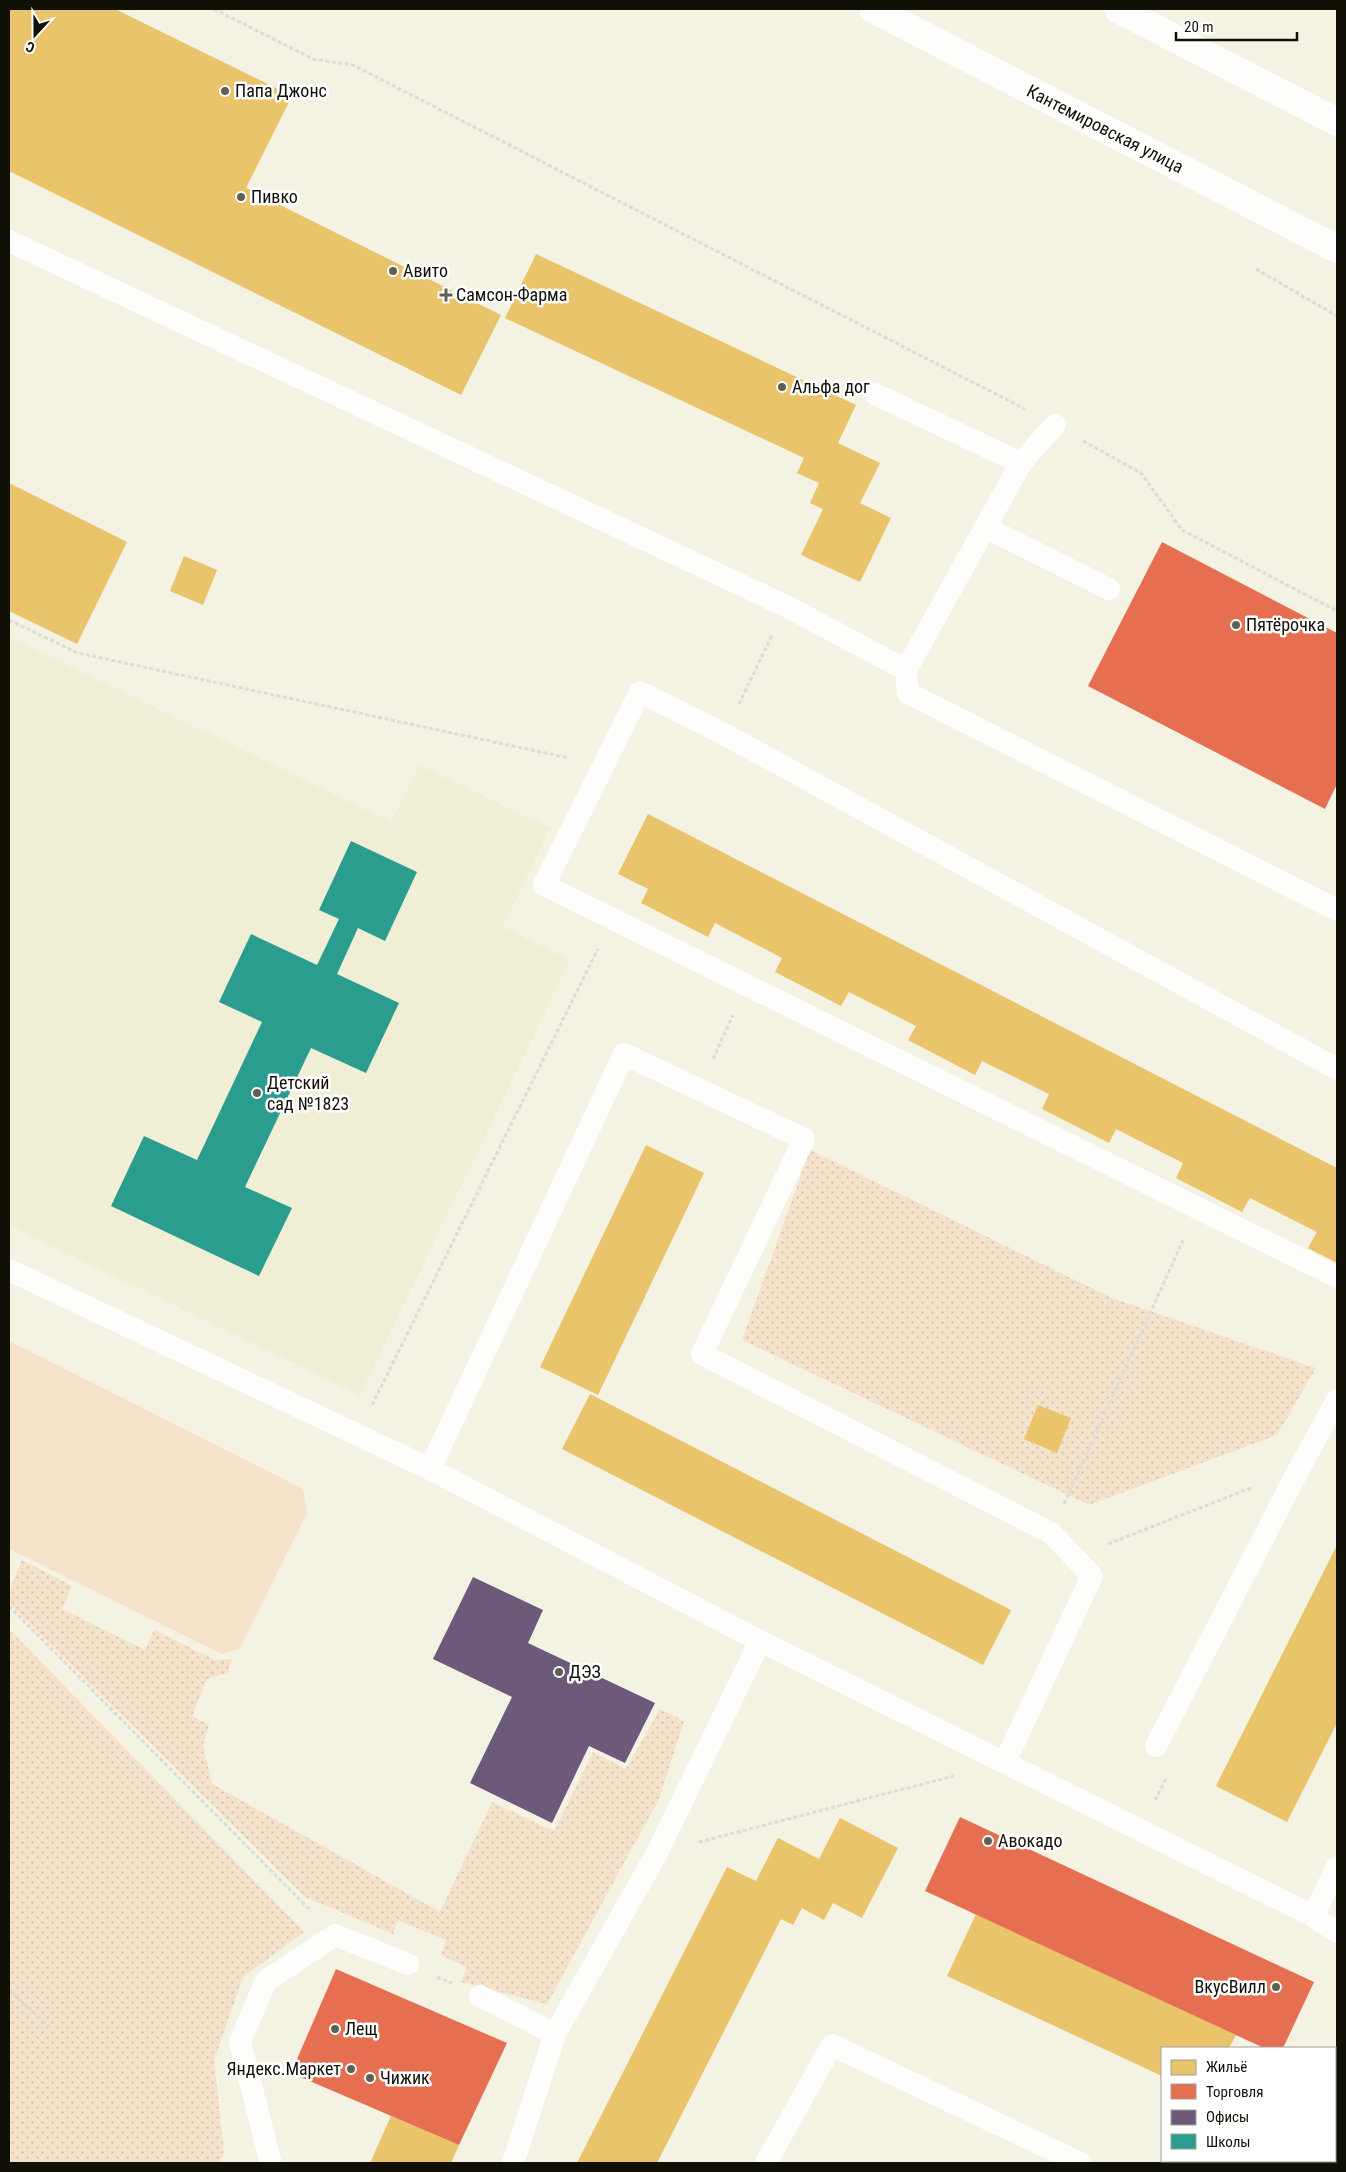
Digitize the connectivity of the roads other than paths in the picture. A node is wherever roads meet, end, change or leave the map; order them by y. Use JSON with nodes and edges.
{"nodes":[{"id":1,"x":873,"y":9,"type":"edge"},
{"id":2,"x":1118,"y":9,"type":"edge"},
{"id":3,"x":1337,"y":122,"type":"edge"},
{"id":4,"x":9,"y":241,"type":"edge"},
{"id":5,"x":1337,"y":249,"type":"edge"},
{"id":6,"x":875,"y":394,"type":"dead end"},
{"id":7,"x":1055,"y":424,"type":"road end"},
{"id":8,"x":1021,"y":463,"type":"junction"},
{"id":9,"x":985,"y":527,"type":"junction"},
{"id":10,"x":1109,"y":589,"type":"dead end"},
{"id":11,"x":906,"y":670,"type":"junction"},
{"id":12,"x":1337,"y":910,"type":"edge"},
{"id":13,"x":1337,"y":1069,"type":"edge"},
{"id":14,"x":9,"y":1270,"type":"edge"},
{"id":15,"x":1337,"y":1277,"type":"edge"},
{"id":16,"x":1337,"y":1400,"type":"edge"},
{"id":17,"x":430,"y":1469,"type":"junction"},
{"id":18,"x":760,"y":1641,"type":"junction"},
{"id":19,"x":1156,"y":1746,"type":"dead end"},
{"id":20,"x":1004,"y":1762,"type":"junction"},
{"id":21,"x":1337,"y":1867,"type":"edge"},
{"id":22,"x":1313,"y":1916,"type":"junction"},
{"id":23,"x":1337,"y":1932,"type":"edge"},
{"id":24,"x":408,"y":1964,"type":"road end"},
{"id":25,"x":480,"y":1996,"type":"road end"},
{"id":26,"x":555,"y":2034,"type":"junction"},
{"id":27,"x":269,"y":2163,"type":"edge"},
{"id":28,"x":513,"y":2163,"type":"edge"},
{"id":29,"x":766,"y":2163,"type":"edge"},
{"id":30,"x":1080,"y":2163,"type":"edge"}],
"edges":[{"from":1,"to":5,"type":"main road","name":"Кантемировская улица"},
{"from":2,"to":3,"type":"main road"},
{"from":4,"to":11,"type":"lane"},
{"from":6,"to":8,"type":"lane"},
{"from":7,"to":8,"type":"lane"},
{"from":8,"to":9,"type":"lane"},
{"from":9,"to":10,"type":"lane"},
{"from":9,"to":11,"type":"lane"},
{"from":11,"to":12,"type":"lane"},
{"from":13,"to":15,"type":"lane"},
{"from":14,"to":17,"type":"lane"},
{"from":16,"to":19,"type":"lane"},
{"from":17,"to":18,"type":"lane"},
{"from":17,"to":20,"type":"lane"},
{"from":18,"to":20,"type":"lane"},
{"from":18,"to":26,"type":"lane"},
{"from":20,"to":22,"type":"lane"},
{"from":21,"to":22,"type":"lane"},
{"from":22,"to":23,"type":"lane"},
{"from":24,"to":27,"type":"lane"},
{"from":25,"to":26,"type":"lane"},
{"from":26,"to":28,"type":"lane"},
{"from":29,"to":30,"type":"lane"}]}
